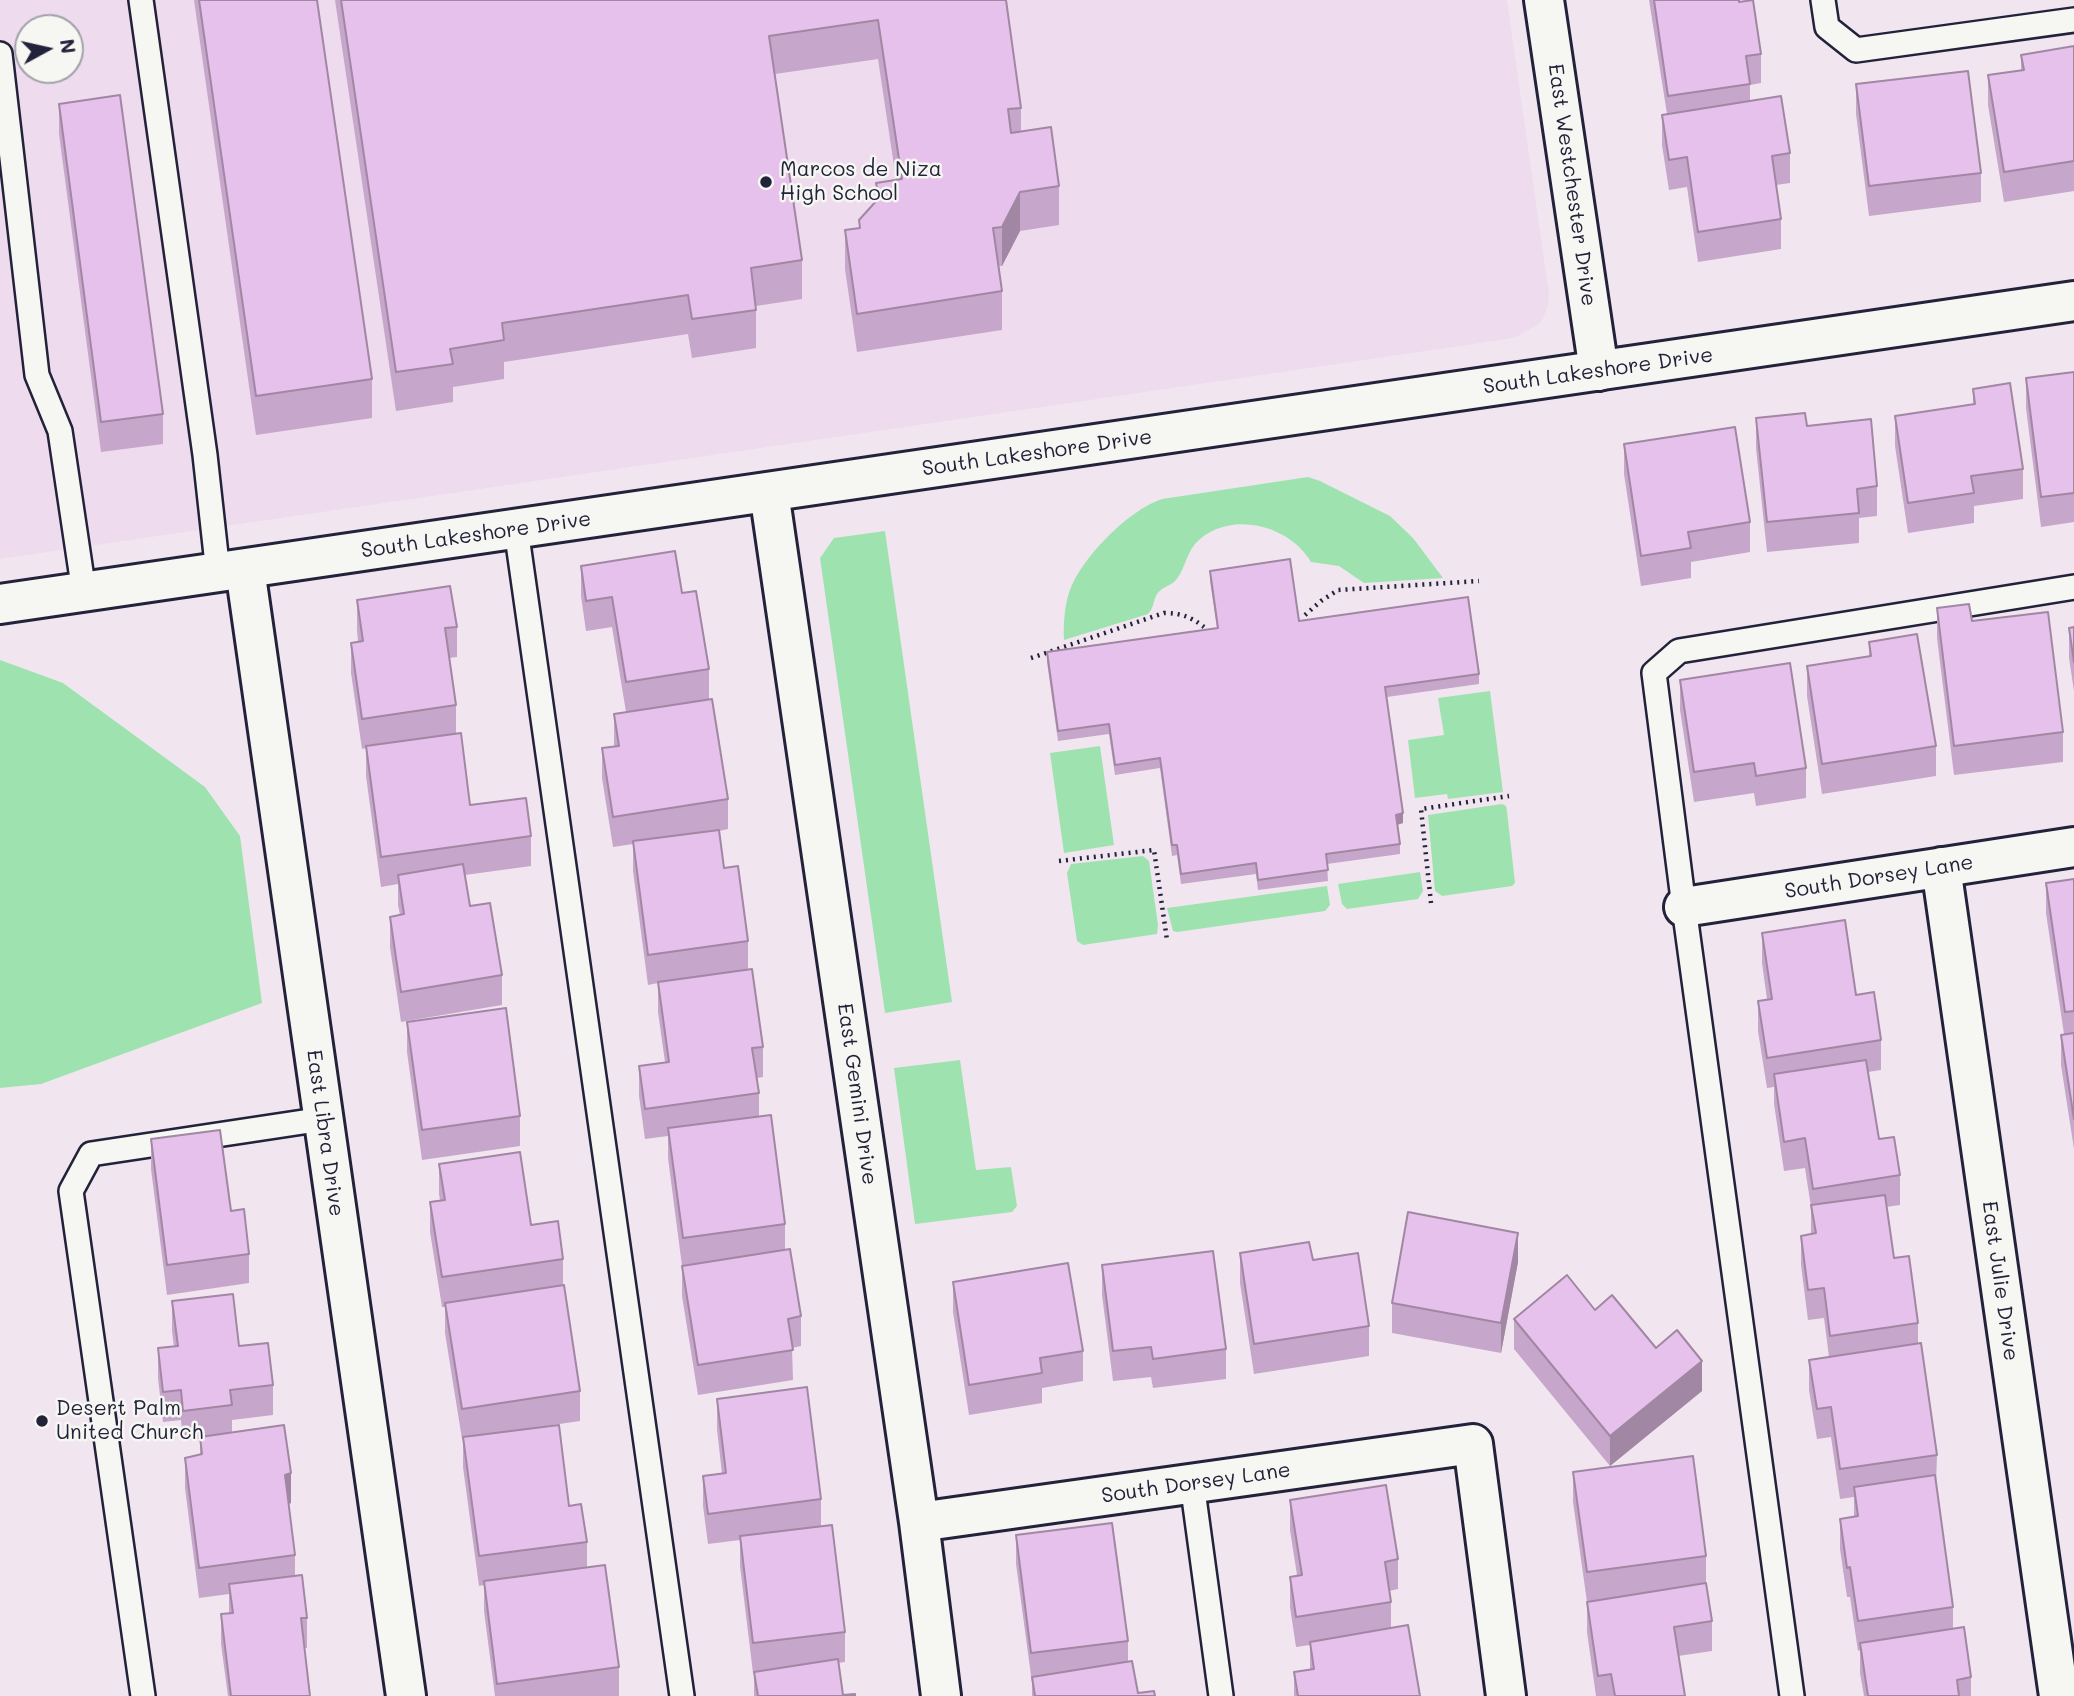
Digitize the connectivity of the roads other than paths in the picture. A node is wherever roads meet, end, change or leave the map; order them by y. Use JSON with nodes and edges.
{"nodes":[{"id":1,"x":141,"y":0,"type":"edge"},
{"id":2,"x":1544,"y":0,"type":"edge"},
{"id":3,"x":1823,"y":0,"type":"edge"},
{"id":4,"x":2074,"y":20,"type":"edge"},
{"id":5,"x":0,"y":54,"type":"edge"},
{"id":6,"x":2074,"y":301,"type":"edge"},
{"id":7,"x":1599,"y":371,"type":"junction"},
{"id":8,"x":769,"y":492,"type":"junction"},
{"id":9,"x":516,"y":529,"type":"junction"},
{"id":10,"x":232,"y":571,"type":"junction"},
{"id":11,"x":2074,"y":587,"type":"edge"},
{"id":12,"x":84,"y":592,"type":"junction"},
{"id":13,"x":0,"y":604,"type":"edge"},
{"id":14,"x":2074,"y":847,"type":"edge"},
{"id":15,"x":1941,"y":867,"type":"junction"},
{"id":16,"x":1684,"y":908,"type":"junction"},
{"id":17,"x":323,"y":1119,"type":"junction"},
{"id":18,"x":1192,"y":1483,"type":"junction"},
{"id":19,"x":919,"y":1522,"type":"junction"},
{"id":20,"x":143,"y":1696,"type":"edge"},
{"id":21,"x":406,"y":1696,"type":"edge"},
{"id":22,"x":682,"y":1696,"type":"edge"},
{"id":23,"x":942,"y":1696,"type":"edge"},
{"id":24,"x":1221,"y":1696,"type":"edge"},
{"id":25,"x":1506,"y":1696,"type":"edge"},
{"id":26,"x":1792,"y":1696,"type":"edge"},
{"id":27,"x":2059,"y":1696,"type":"edge"}],
"edges":[{"from":1,"to":10,"type":"lane"},
{"from":2,"to":7,"type":"street","name":"East Westchester Drive"},
{"from":3,"to":4,"type":"lane"},
{"from":5,"to":12,"type":"lane"},
{"from":6,"to":7,"type":"street","name":"South Lakeshore Drive"},
{"from":7,"to":8,"type":"street","name":"South Lakeshore Drive"},
{"from":8,"to":9,"type":"street","name":"South Lakeshore Drive"},
{"from":8,"to":19,"type":"street","name":"East Gemini Drive"},
{"from":9,"to":10,"type":"street","name":"South Lakeshore Drive"},
{"from":9,"to":22,"type":"lane"},
{"from":10,"to":12,"type":"street","name":"South Lakeshore Drive"},
{"from":10,"to":17,"type":"street","name":"East Libra Drive"},
{"from":11,"to":16,"type":"lane"},
{"from":12,"to":13,"type":"street","name":"South Lakeshore Drive"},
{"from":14,"to":15,"type":"street","name":"South Dorsey Lane"},
{"from":15,"to":16,"type":"street","name":"South Dorsey Lane"},
{"from":15,"to":27,"type":"street","name":"East Julie Drive"},
{"from":16,"to":26,"type":"lane"},
{"from":17,"to":20,"type":"lane"},
{"from":17,"to":21,"type":"street","name":"East Libra Drive"},
{"from":18,"to":19,"type":"street","name":"South Dorsey Lane"},
{"from":18,"to":24,"type":"lane"},
{"from":18,"to":25,"type":"street","name":"South Dorsey Lane"},
{"from":19,"to":23,"type":"street","name":"East Gemini Drive"}]}
